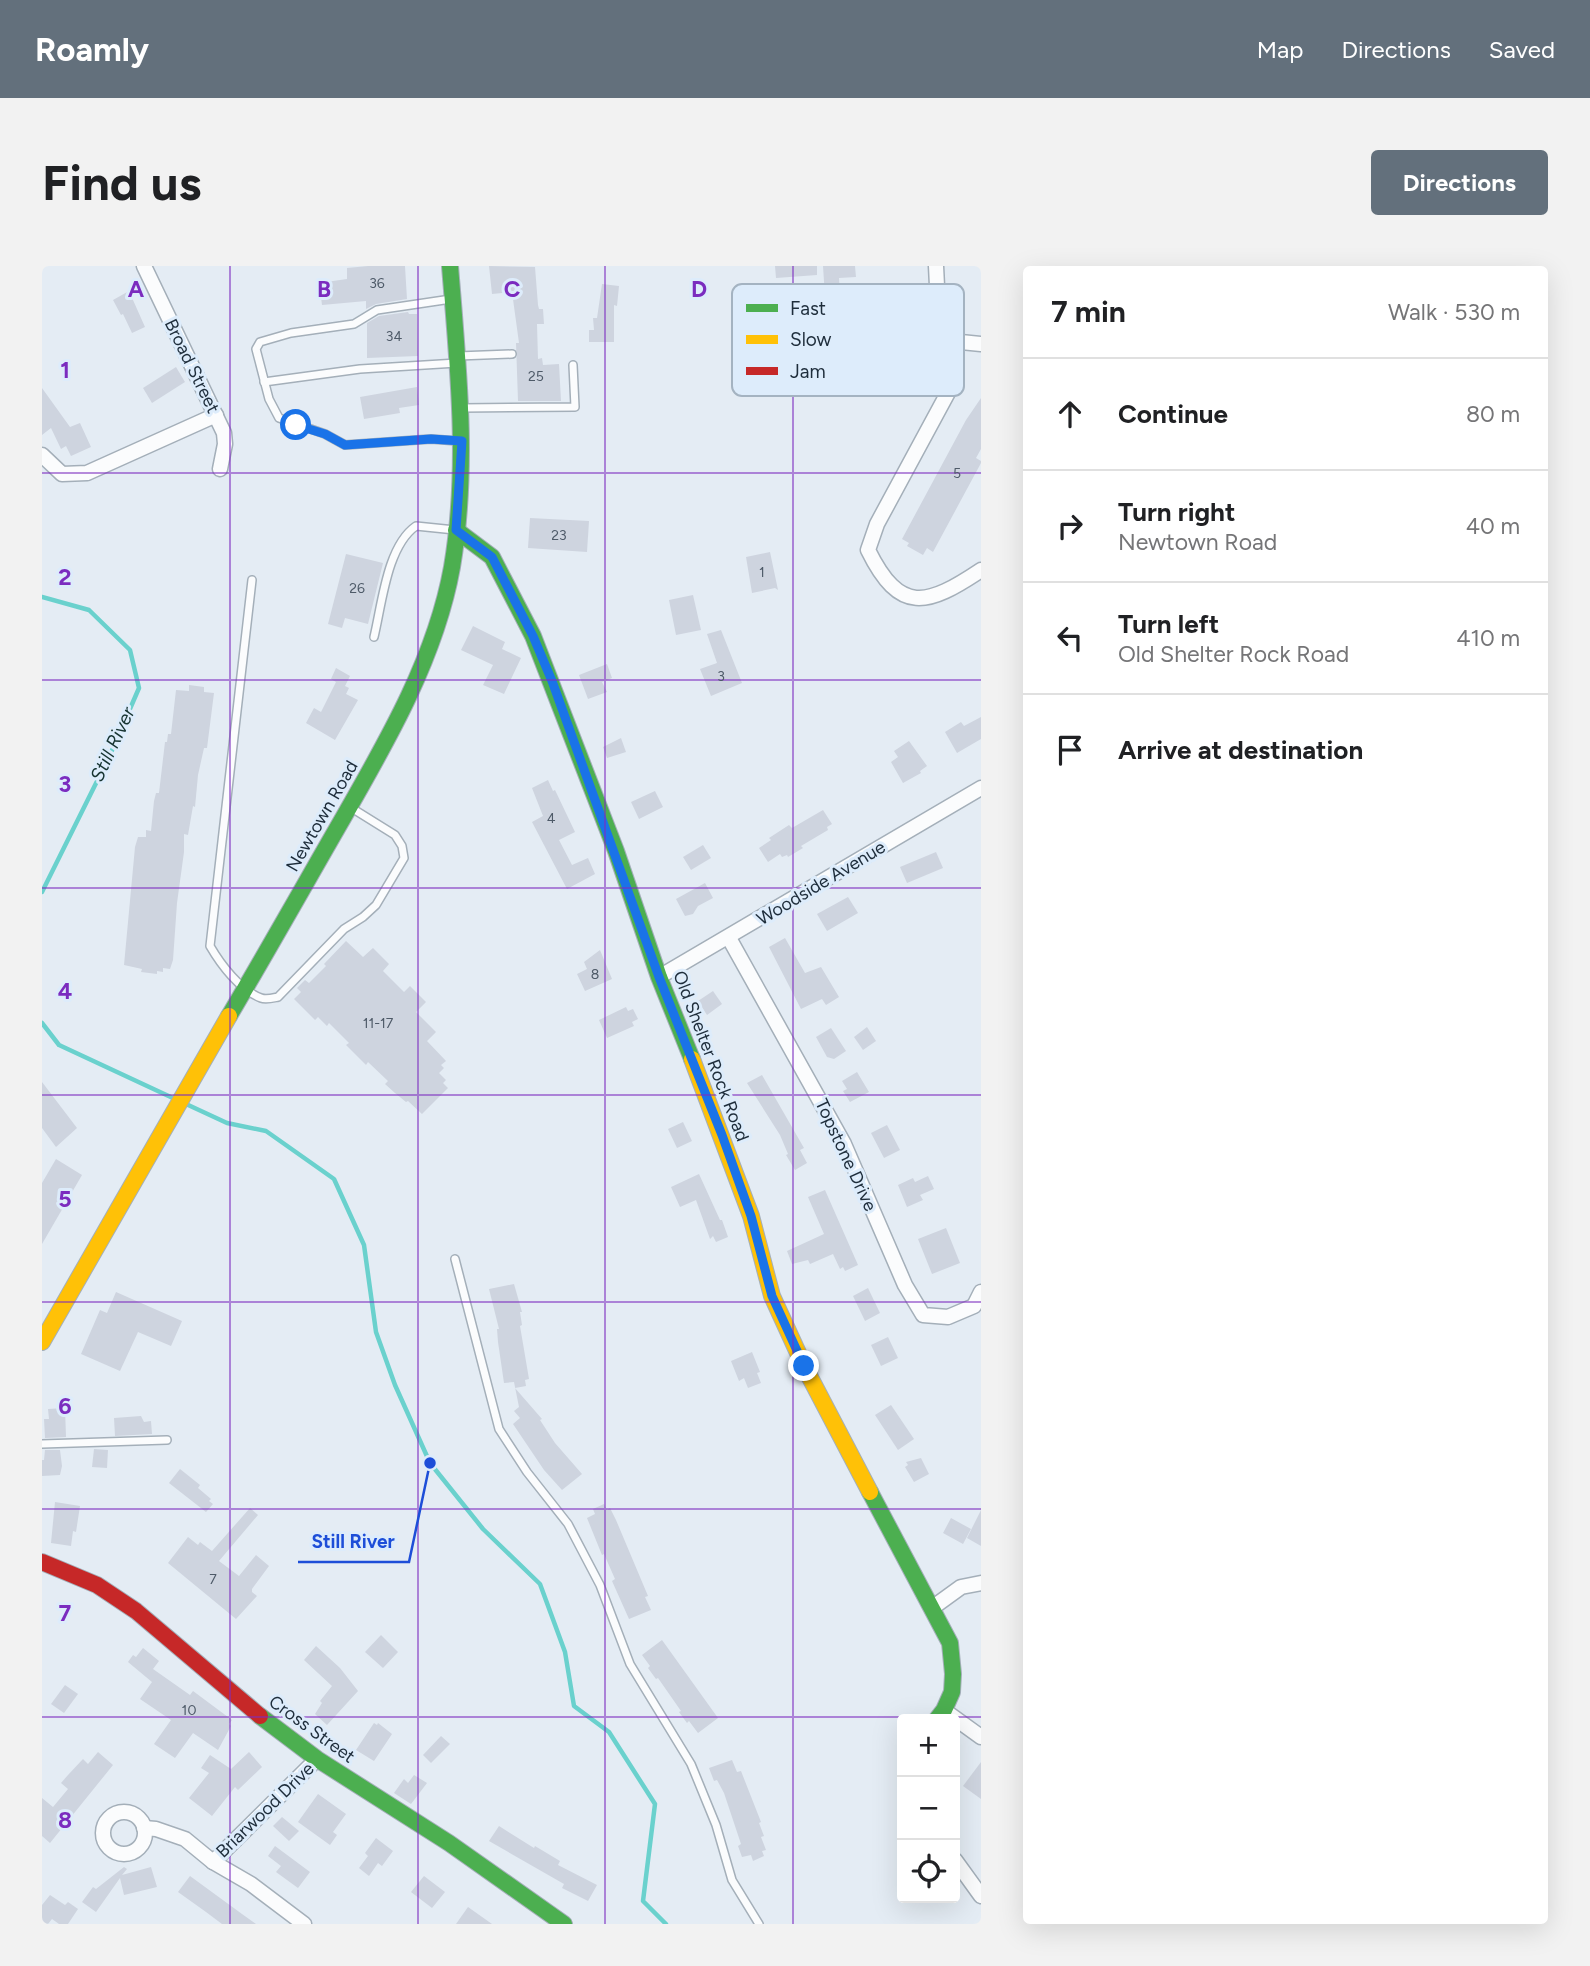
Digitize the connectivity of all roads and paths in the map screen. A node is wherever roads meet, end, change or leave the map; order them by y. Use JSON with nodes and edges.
{"nodes":[{"id":1,"x":144,"y":266,"type":"edge"},
{"id":2,"x":450,"y":266,"type":"edge"},
{"id":3,"x":936,"y":266,"type":"edge"},
{"id":4,"x":937,"y":284,"type":"edge"},
{"id":5,"x":453,"y":299,"type":"junction"},
{"id":6,"x":512,"y":354,"type":"dead end"},
{"id":7,"x":458,"y":359,"type":"junction"},
{"id":8,"x":573,"y":365,"type":"dead end"},
{"id":9,"x":264,"y":382,"type":"junction"},
{"id":10,"x":946,"y":396,"type":"edge"},
{"id":11,"x":461,"y":408,"type":"junction"},
{"id":12,"x":216,"y":415,"type":"junction"},
{"id":13,"x":462,"y":441,"type":"junction"},
{"id":14,"x":42,"y":455,"type":"edge"},
{"id":15,"x":220,"y":469,"type":"dead end"},
{"id":16,"x":456,"y":530,"type":"junction"},
{"id":17,"x":981,"y":570,"type":"edge"},
{"id":18,"x":253,"y":580,"type":"dead end"},
{"id":19,"x":374,"y":638,"type":"dead end"},
{"id":20,"x":981,"y":788,"type":"edge"},
{"id":21,"x":349,"y":807,"type":"junction"},
{"id":22,"x":729,"y":938,"type":"junction"},
{"id":23,"x":659,"y":977,"type":"junction"},
{"id":24,"x":245,"y":988,"type":"junction"},
{"id":25,"x":455,"y":1259,"type":"dead end"},
{"id":26,"x":981,"y":1292,"type":"edge"},
{"id":27,"x":44,"y":1336,"type":"edge"},
{"id":28,"x":167,"y":1440,"type":"dead end"},
{"id":29,"x":42,"y":1444,"type":"edge"},
{"id":30,"x":42,"y":1562,"type":"edge"},
{"id":31,"x":981,"y":1583,"type":"edge"},
{"id":32,"x":932,"y":1608,"type":"junction"},
{"id":33,"x":941,"y":1714,"type":"edge"},
{"id":34,"x":960,"y":1725,"type":"edge"},
{"id":35,"x":981,"y":1737,"type":"edge"},
{"id":36,"x":317,"y":1759,"type":"junction"},
{"id":37,"x":144,"y":1828,"type":"dead end"},
{"id":38,"x":213,"y":1862,"type":"junction"},
{"id":39,"x":960,"y":1867,"type":"edge"},
{"id":40,"x":981,"y":1896,"type":"edge"},
{"id":41,"x":304,"y":1924,"type":"edge"},
{"id":42,"x":564,"y":1924,"type":"edge"},
{"id":43,"x":759,"y":1924,"type":"edge"}],
"edges":[{"from":1,"to":12,"type":"street","name":"Broad Street"},
{"from":2,"to":5,"type":"street","name":"Newtown Road"},
{"from":3,"to":4,"type":"street"},
{"from":5,"to":7,"type":"street","name":"Newtown Road"},
{"from":5,"to":9,"type":"lane"},
{"from":6,"to":7,"type":"lane"},
{"from":7,"to":9,"type":"lane"},
{"from":7,"to":11,"type":"street","name":"Newtown Road"},
{"from":8,"to":11,"type":"lane"},
{"from":9,"to":13,"type":"lane"},
{"from":10,"to":17,"type":"street"},
{"from":11,"to":13,"type":"street","name":"Newtown Road"},
{"from":12,"to":14,"type":"street"},
{"from":12,"to":15,"type":"street","name":"Broad Street"},
{"from":13,"to":16,"type":"street","name":"Newtown Road"},
{"from":16,"to":19,"type":"lane"},
{"from":16,"to":21,"type":"street","name":"Newtown Road"},
{"from":16,"to":23,"type":"street","name":"Old Shelter Rock Road"},
{"from":18,"to":24,"type":"lane"},
{"from":20,"to":22,"type":"street","name":"Woodside Avenue"},
{"from":21,"to":24,"type":"street","name":"Newtown Road"},
{"from":21,"to":24,"type":"lane"},
{"from":22,"to":23,"type":"street","name":"Woodside Avenue"},
{"from":22,"to":26,"type":"street","name":"Topstone Drive"},
{"from":23,"to":32,"type":"street","name":"Old Shelter Rock Road"},
{"from":24,"to":27,"type":"street","name":"Newtown Road"},
{"from":25,"to":43,"type":"lane"},
{"from":28,"to":29,"type":"lane"},
{"from":30,"to":36,"type":"street","name":"Cross Street"},
{"from":31,"to":32,"type":"street"},
{"from":32,"to":33,"type":"street","name":"Old Shelter Rock Road"},
{"from":34,"to":35,"type":"street"},
{"from":36,"to":38,"type":"street","name":"Briarwood Drive"},
{"from":36,"to":42,"type":"street","name":"Cross Street"},
{"from":37,"to":38,"type":"street","name":"Briarwood Drive"},
{"from":38,"to":41,"type":"street","name":"Briarwood Drive"},
{"from":39,"to":40,"type":"street"}]}
